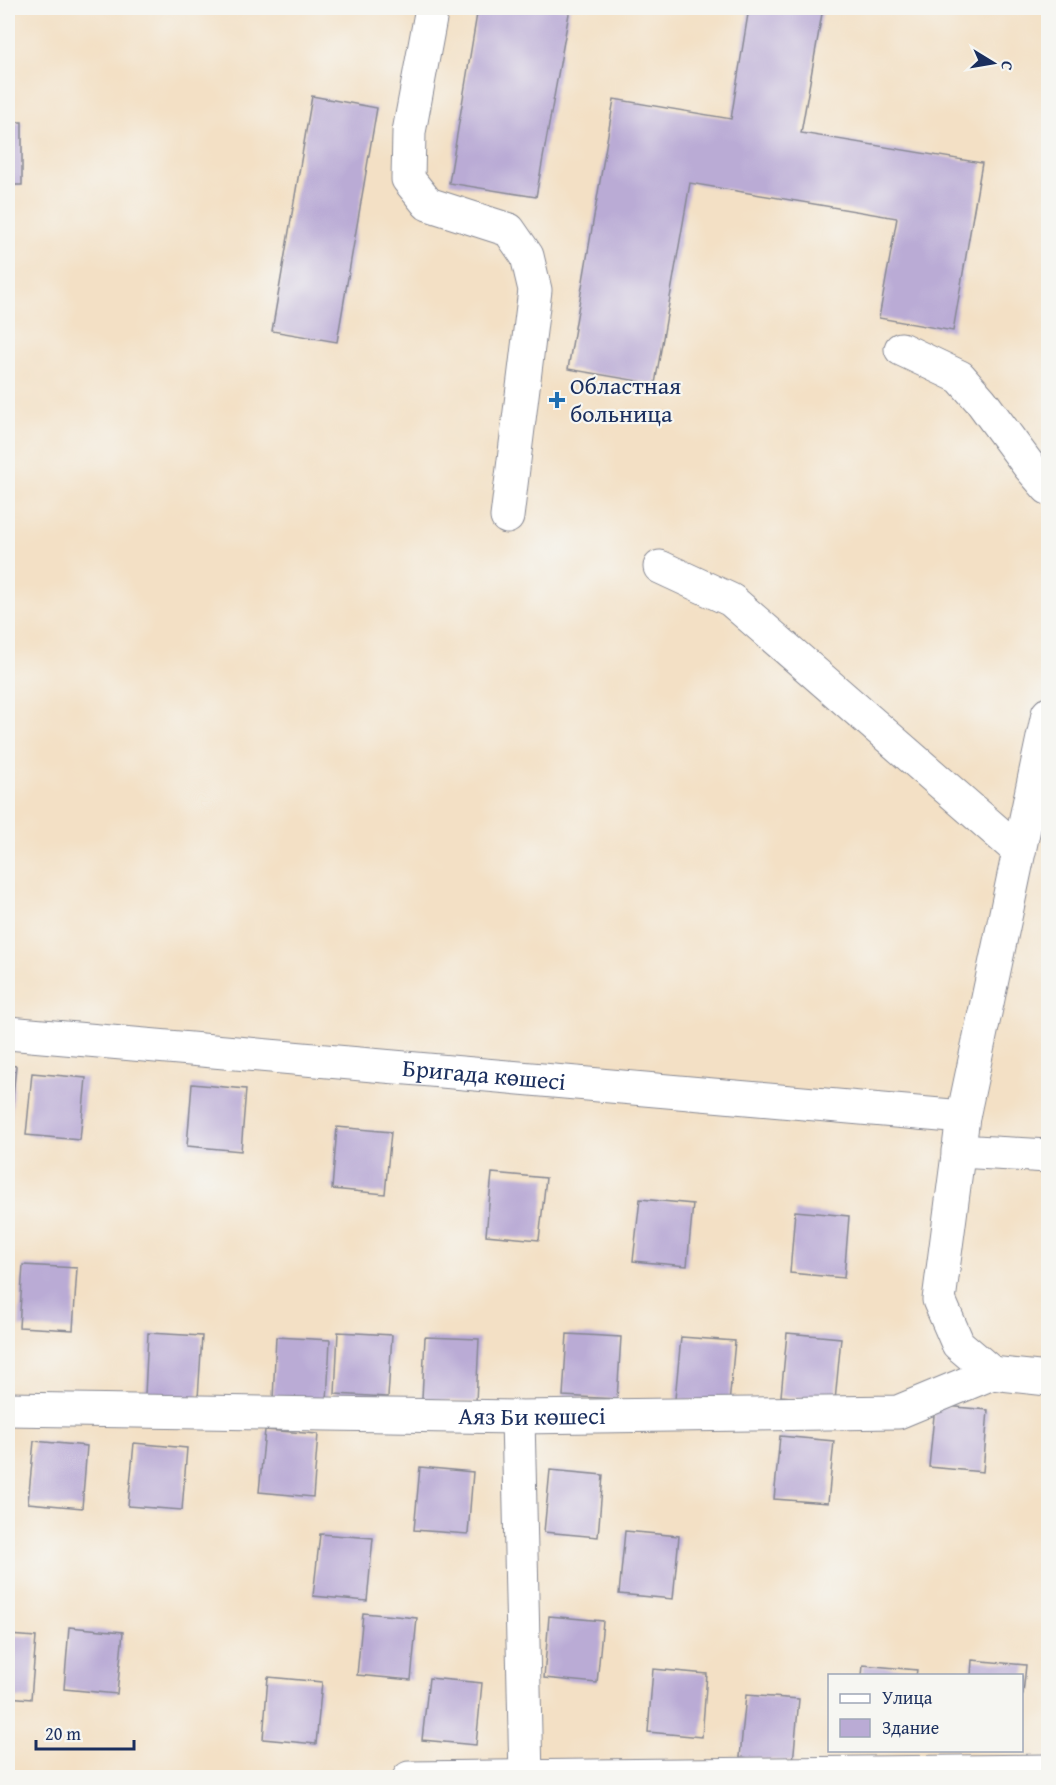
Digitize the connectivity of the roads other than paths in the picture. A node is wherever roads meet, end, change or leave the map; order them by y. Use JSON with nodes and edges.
{"nodes":[{"id":1,"x":432,"y":8,"type":"edge"},
{"id":2,"x":901,"y":349,"type":"dead end"},
{"id":3,"x":1048,"y":488,"type":"edge"},
{"id":4,"x":507,"y":517,"type":"dead end"},
{"id":5,"x":660,"y":567,"type":"dead end"},
{"id":6,"x":1048,"y":714,"type":"edge"},
{"id":7,"x":1019,"y":851,"type":"junction"},
{"id":8,"x":8,"y":1033,"type":"edge"},
{"id":9,"x":963,"y":1117,"type":"junction"},
{"id":10,"x":958,"y":1151,"type":"junction"},
{"id":11,"x":1048,"y":1156,"type":"edge"},
{"id":12,"x":992,"y":1373,"type":"junction"},
{"id":13,"x":1048,"y":1378,"type":"edge"},
{"id":14,"x":8,"y":1409,"type":"edge"},
{"id":15,"x":518,"y":1417,"type":"junction"},
{"id":16,"x":1048,"y":1771,"type":"edge"},
{"id":17,"x":526,"y":1777,"type":"edge"},
{"id":18,"x":409,"y":1778,"type":"edge"}],
"edges":[{"from":1,"to":4,"type":"street"},
{"from":2,"to":3,"type":"street"},
{"from":5,"to":7,"type":"street"},
{"from":6,"to":7,"type":"street"},
{"from":7,"to":9,"type":"street"},
{"from":8,"to":9,"type":"street","name":"Бригада көшесі"},
{"from":9,"to":10,"type":"street"},
{"from":10,"to":11,"type":"street"},
{"from":10,"to":12,"type":"street"},
{"from":12,"to":13,"type":"street","name":"Аяз Би көшесі"},
{"from":12,"to":15,"type":"street","name":"Аяз Би көшесі"},
{"from":14,"to":15,"type":"street","name":"Аяз Би көшесі"},
{"from":15,"to":17,"type":"street"},
{"from":16,"to":17,"type":"street"},
{"from":17,"to":18,"type":"street"}]}
